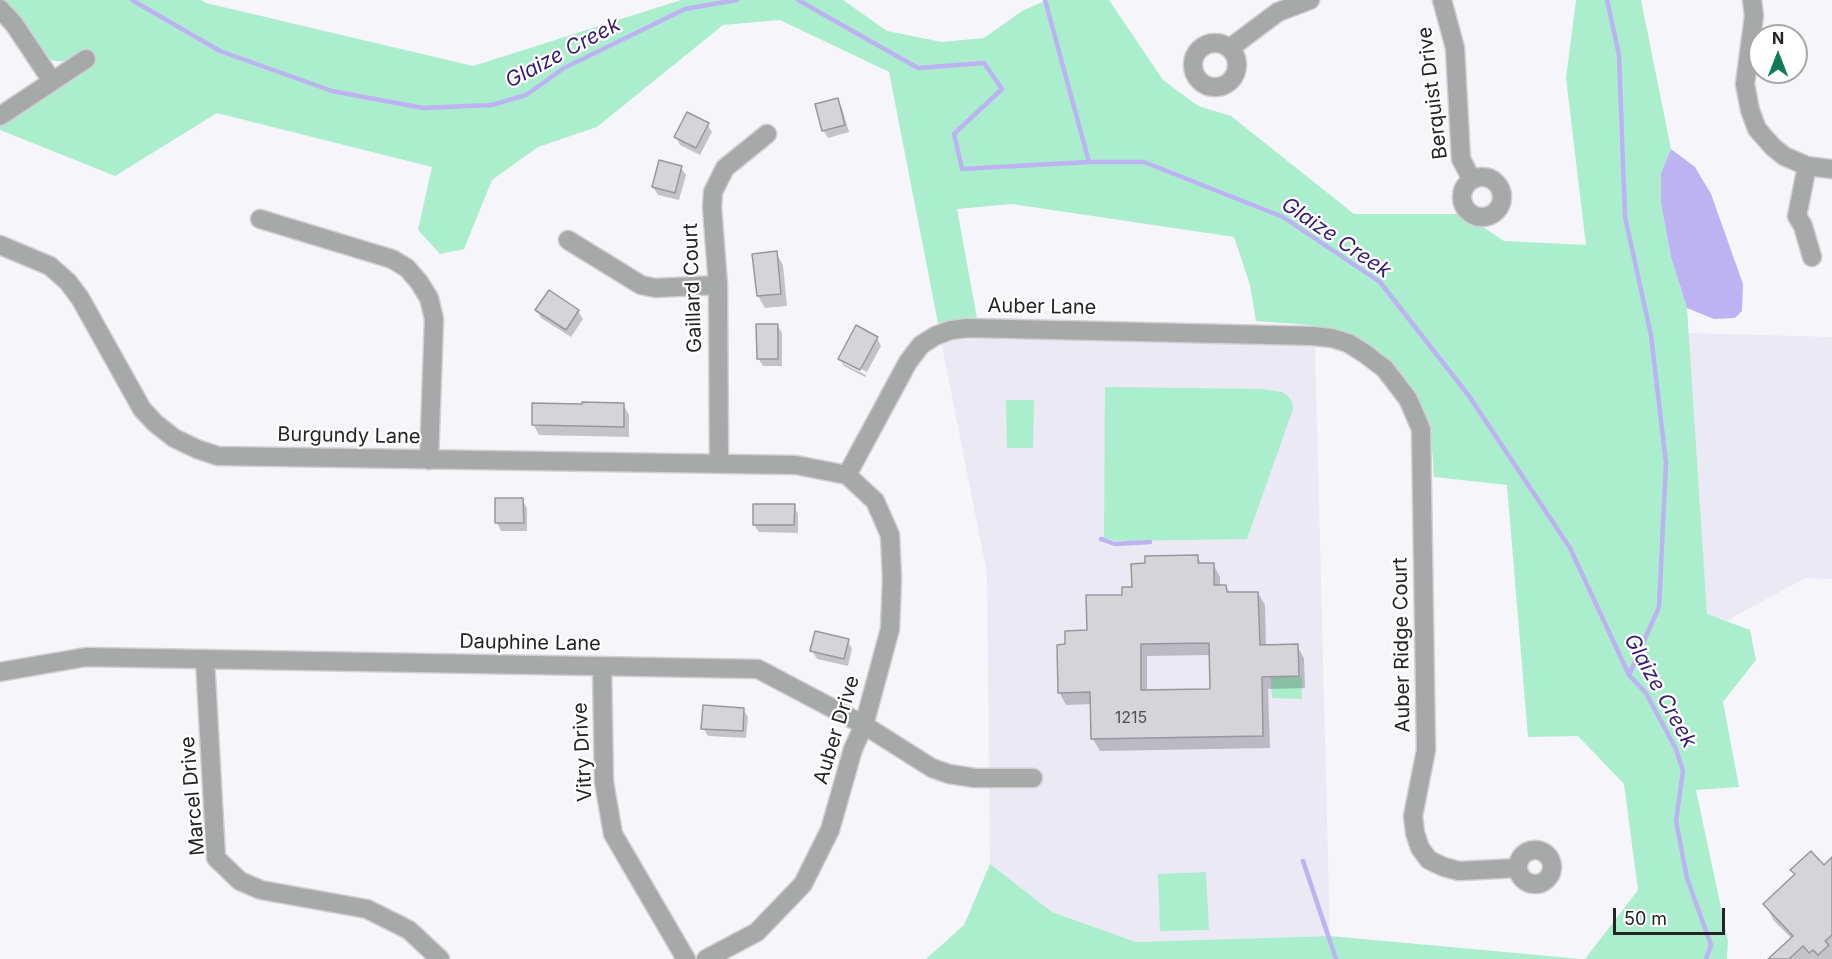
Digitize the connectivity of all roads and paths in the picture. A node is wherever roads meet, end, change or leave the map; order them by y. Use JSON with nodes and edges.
{"nodes":[{"id":1,"x":1310,"y":0,"type":"edge"},
{"id":2,"x":1442,"y":0,"type":"edge"},
{"id":3,"x":1752,"y":0,"type":"edge"},
{"id":4,"x":0,"y":9,"type":"edge"},
{"id":5,"x":1230,"y":48,"type":"dead end"},
{"id":6,"x":86,"y":59,"type":"dead end"},
{"id":7,"x":52,"y":81,"type":"junction"},
{"id":8,"x":0,"y":116,"type":"edge"},
{"id":9,"x":767,"y":134,"type":"dead end"},
{"id":10,"x":1807,"y":166,"type":"junction"},
{"id":11,"x":1832,"y":169,"type":"edge"},
{"id":12,"x":1472,"y":180,"type":"dead end"},
{"id":13,"x":260,"y":219,"type":"dead end"},
{"id":14,"x":568,"y":240,"type":"dead end"},
{"id":15,"x":0,"y":245,"type":"edge"},
{"id":16,"x":1812,"y":257,"type":"dead end"},
{"id":17,"x":718,"y":285,"type":"junction"},
{"id":18,"x":1364,"y":352,"type":"joint"},
{"id":19,"x":429,"y":460,"type":"junction"},
{"id":20,"x":719,"y":464,"type":"junction"},
{"id":21,"x":847,"y":475,"type":"junction"},
{"id":22,"x":205,"y":659,"type":"junction"},
{"id":23,"x":602,"y":667,"type":"junction"},
{"id":24,"x":0,"y":672,"type":"edge"},
{"id":25,"x":864,"y":725,"type":"junction"},
{"id":26,"x":1033,"y":778,"type":"dead end"},
{"id":27,"x":1518,"y":868,"type":"dead end"},
{"id":28,"x":440,"y":959,"type":"edge"},
{"id":29,"x":686,"y":959,"type":"edge"},
{"id":30,"x":706,"y":959,"type":"edge"}],
"edges":[{"from":1,"to":5,"type":"street"},
{"from":2,"to":12,"type":"street","name":"Berquist Drive"},
{"from":3,"to":10,"type":"street"},
{"from":4,"to":7,"type":"street"},
{"from":6,"to":7,"type":"street"},
{"from":7,"to":8,"type":"street"},
{"from":9,"to":17,"type":"street","name":"Gaillard Court"},
{"from":10,"to":11,"type":"street"},
{"from":10,"to":16,"type":"street"},
{"from":13,"to":19,"type":"street"},
{"from":14,"to":17,"type":"street"},
{"from":15,"to":19,"type":"street","name":"Burgundy Lane"},
{"from":17,"to":20,"type":"street","name":"Gaillard Court"},
{"from":18,"to":21,"type":"street","name":"Auber Lane"},
{"from":18,"to":27,"type":"street","name":"Auber Ridge Court"},
{"from":19,"to":20,"type":"street","name":"Burgundy Lane"},
{"from":20,"to":21,"type":"street","name":"Burgundy Lane"},
{"from":21,"to":25,"type":"street","name":"Auber Drive"},
{"from":22,"to":23,"type":"street","name":"Dauphine Lane"},
{"from":22,"to":24,"type":"street","name":"Dauphine Lane"},
{"from":22,"to":28,"type":"street","name":"Marcel Drive"},
{"from":23,"to":25,"type":"street","name":"Dauphine Lane"},
{"from":23,"to":29,"type":"street","name":"Vitry Drive"},
{"from":25,"to":26,"type":"street","name":"Dauphine Lane"},
{"from":25,"to":30,"type":"street","name":"Auber Drive"}]}
